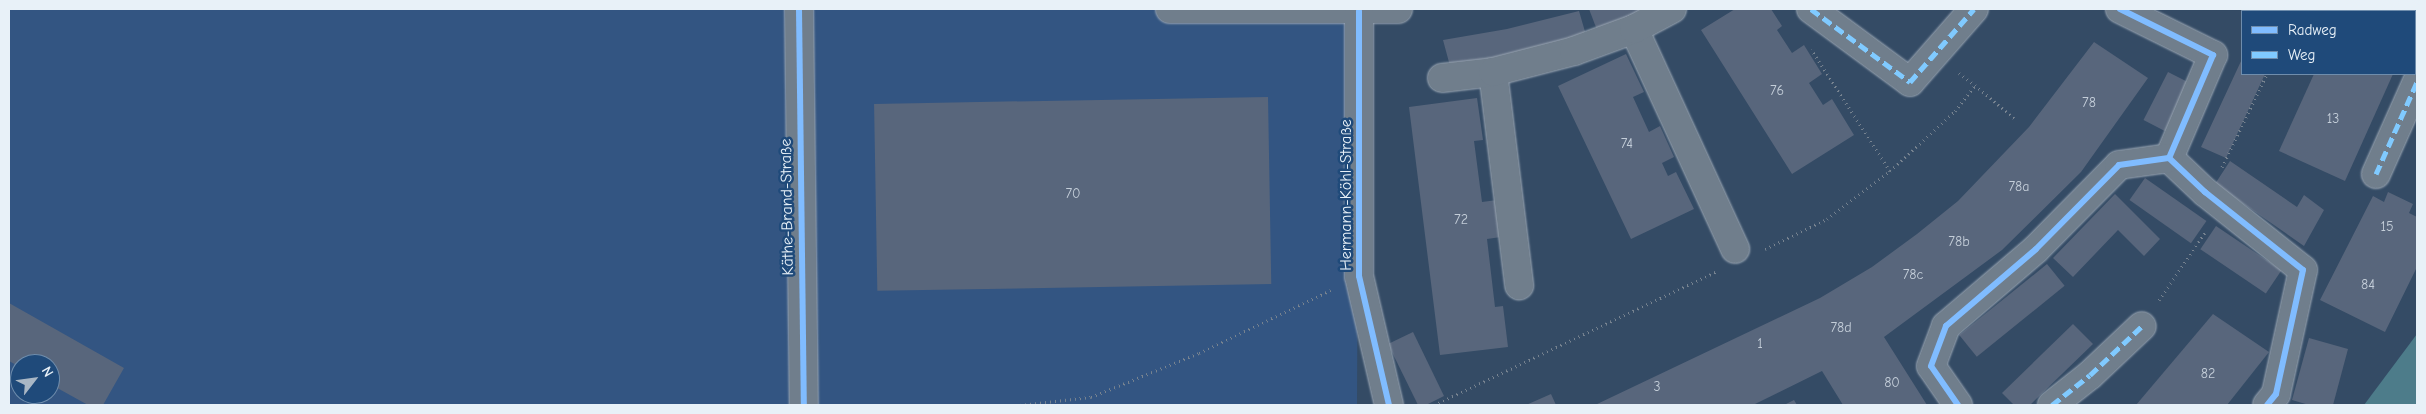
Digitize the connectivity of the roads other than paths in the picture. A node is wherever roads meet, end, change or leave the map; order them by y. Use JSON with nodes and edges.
{"nodes":[{"id":1,"x":799,"y":9,"type":"edge"},
{"id":2,"x":1170,"y":9,"type":"edge"},
{"id":3,"x":1398,"y":9,"type":"edge"},
{"id":4,"x":1672,"y":9,"type":"edge"},
{"id":5,"x":1811,"y":9,"type":"edge"},
{"id":6,"x":1974,"y":9,"type":"edge"},
{"id":7,"x":2120,"y":9,"type":"edge"},
{"id":8,"x":1359,"y":11,"type":"junction"},
{"id":9,"x":1634,"y":29,"type":"junction"},
{"id":10,"x":1493,"y":72,"type":"junction"},
{"id":11,"x":1442,"y":78,"type":"dead end"},
{"id":12,"x":2417,"y":82,"type":"edge"},
{"id":13,"x":2169,"y":158,"type":"junction"},
{"id":14,"x":2376,"y":174,"type":"dead end"},
{"id":15,"x":1735,"y":249,"type":"dead end"},
{"id":16,"x":1519,"y":285,"type":"dead end"},
{"id":17,"x":2142,"y":326,"type":"dead end"},
{"id":18,"x":804,"y":405,"type":"edge"},
{"id":19,"x":1389,"y":405,"type":"edge"},
{"id":20,"x":1958,"y":405,"type":"edge"},
{"id":21,"x":2052,"y":405,"type":"edge"},
{"id":22,"x":2267,"y":405,"type":"edge"}],
"edges":[{"from":1,"to":18,"type":"street","name":"Käthe-Brand-Straße"},
{"from":2,"to":8,"type":"street"},
{"from":3,"to":8,"type":"street"},
{"from":4,"to":9,"type":"street"},
{"from":5,"to":6,"type":"street"},
{"from":7,"to":13,"type":"street"},
{"from":8,"to":19,"type":"street","name":"Hermann-Köhl-Straße"},
{"from":9,"to":10,"type":"street"},
{"from":9,"to":15,"type":"street"},
{"from":10,"to":11,"type":"street"},
{"from":10,"to":16,"type":"street"},
{"from":12,"to":14,"type":"street"},
{"from":13,"to":20,"type":"street"},
{"from":13,"to":22,"type":"street"},
{"from":17,"to":21,"type":"street"}]}
